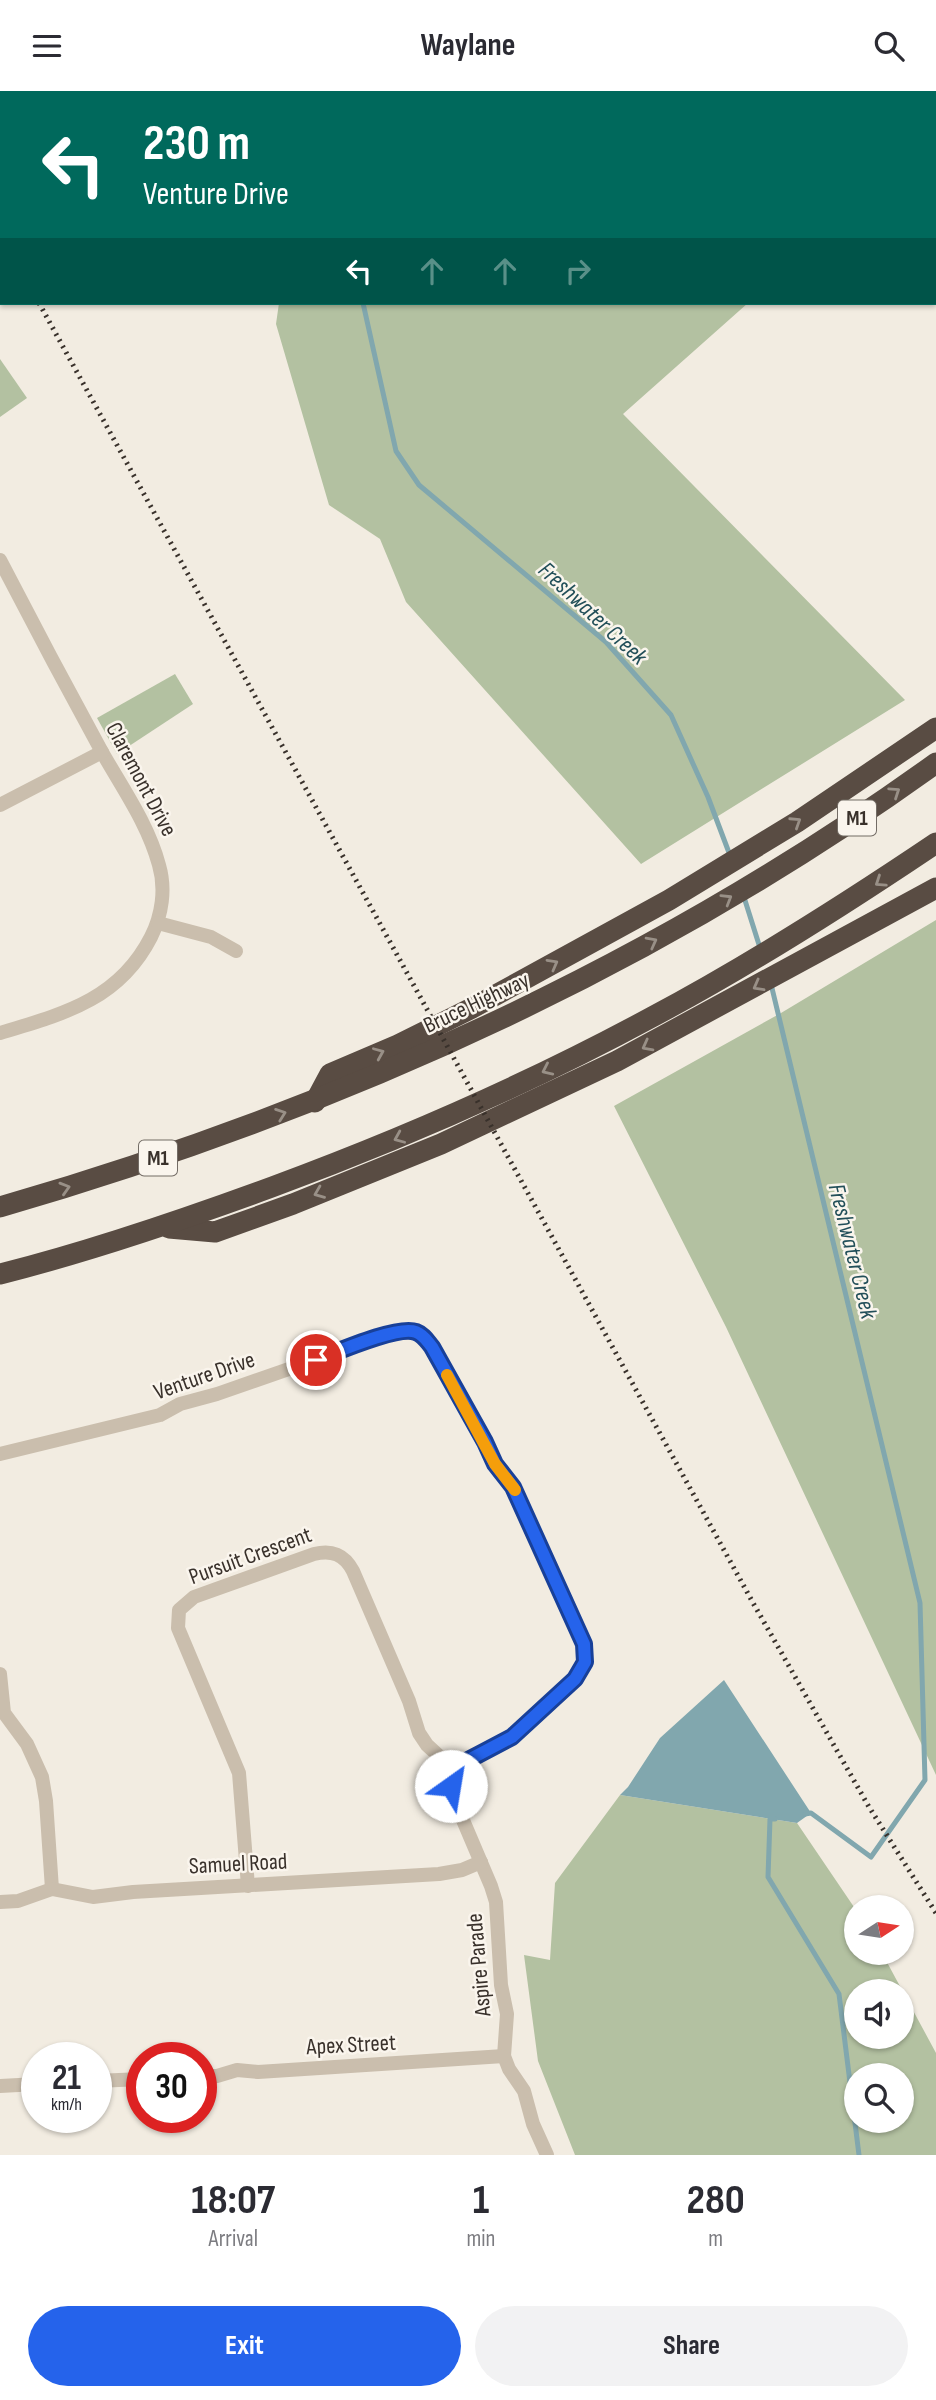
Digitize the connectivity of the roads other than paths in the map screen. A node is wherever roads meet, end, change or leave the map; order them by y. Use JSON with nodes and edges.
{"nodes":[{"id":1,"x":0,"y":560,"type":"edge"},
{"id":2,"x":936,"y":728,"type":"edge"},
{"id":3,"x":102,"y":752,"type":"junction"},
{"id":4,"x":936,"y":763,"type":"edge"},
{"id":5,"x":0,"y":805,"type":"edge"},
{"id":6,"x":936,"y":843,"type":"edge"},
{"id":7,"x":936,"y":888,"type":"edge"},
{"id":8,"x":158,"y":923,"type":"junction"},
{"id":9,"x":236,"y":951,"type":"dead end"},
{"id":10,"x":0,"y":1033,"type":"edge"},
{"id":11,"x":314,"y":1102,"type":"junction"},
{"id":12,"x":0,"y":1207,"type":"edge"},
{"id":13,"x":163,"y":1227,"type":"junction"},
{"id":14,"x":0,"y":1274,"type":"edge"},
{"id":15,"x":0,"y":1454,"type":"edge"},
{"id":16,"x":0,"y":1674,"type":"edge"},
{"id":17,"x":2,"y":1713,"type":"edge"},
{"id":18,"x":453,"y":1769,"type":"junction"},
{"id":19,"x":481,"y":1863,"type":"junction"},
{"id":20,"x":248,"y":1886,"type":"junction"},
{"id":21,"x":52,"y":1889,"type":"junction"},
{"id":22,"x":0,"y":1902,"type":"edge"},
{"id":23,"x":504,"y":2056,"type":"junction"},
{"id":24,"x":217,"y":2076,"type":"edge"},
{"id":25,"x":21,"y":2085,"type":"edge"},
{"id":26,"x":0,"y":2086,"type":"edge"},
{"id":27,"x":547,"y":2155,"type":"edge"}],
"edges":[{"from":1,"to":3,"type":"street","name":"Claremont Drive"},
{"from":11,"to":2,"type":"highway","one_way":true},
{"from":3,"to":5,"type":"street"},
{"from":3,"to":8,"type":"street","name":"Claremont Drive"},
{"from":11,"to":4,"type":"highway","name":"Bruce Highway","number":"M1","one_way":true},
{"from":6,"to":13,"type":"highway","one_way":true},
{"from":7,"to":13,"type":"highway","one_way":true},
{"from":8,"to":9,"type":"street"},
{"from":8,"to":10,"type":"street","name":"Claremont Drive"},
{"from":12,"to":11,"type":"highway","name":"Bruce Highway","number":"M1","one_way":true},
{"from":13,"to":14,"type":"highway"},
{"from":15,"to":18,"type":"street","name":"Venture Drive"},
{"from":16,"to":17,"type":"street"},
{"from":17,"to":21,"type":"street"},
{"from":18,"to":19,"type":"street","name":"Aspire Parade"},
{"from":18,"to":20,"type":"street","name":"Pursuit Crescent"},
{"from":19,"to":20,"type":"street","name":"Samuel Road"},
{"from":19,"to":23,"type":"street","name":"Aspire Parade"},
{"from":20,"to":21,"type":"street","name":"Samuel Road"},
{"from":21,"to":22,"type":"street"},
{"from":23,"to":24,"type":"street","name":"Apex Street"},
{"from":23,"to":27,"type":"street"},
{"from":25,"to":26,"type":"street"}]}
